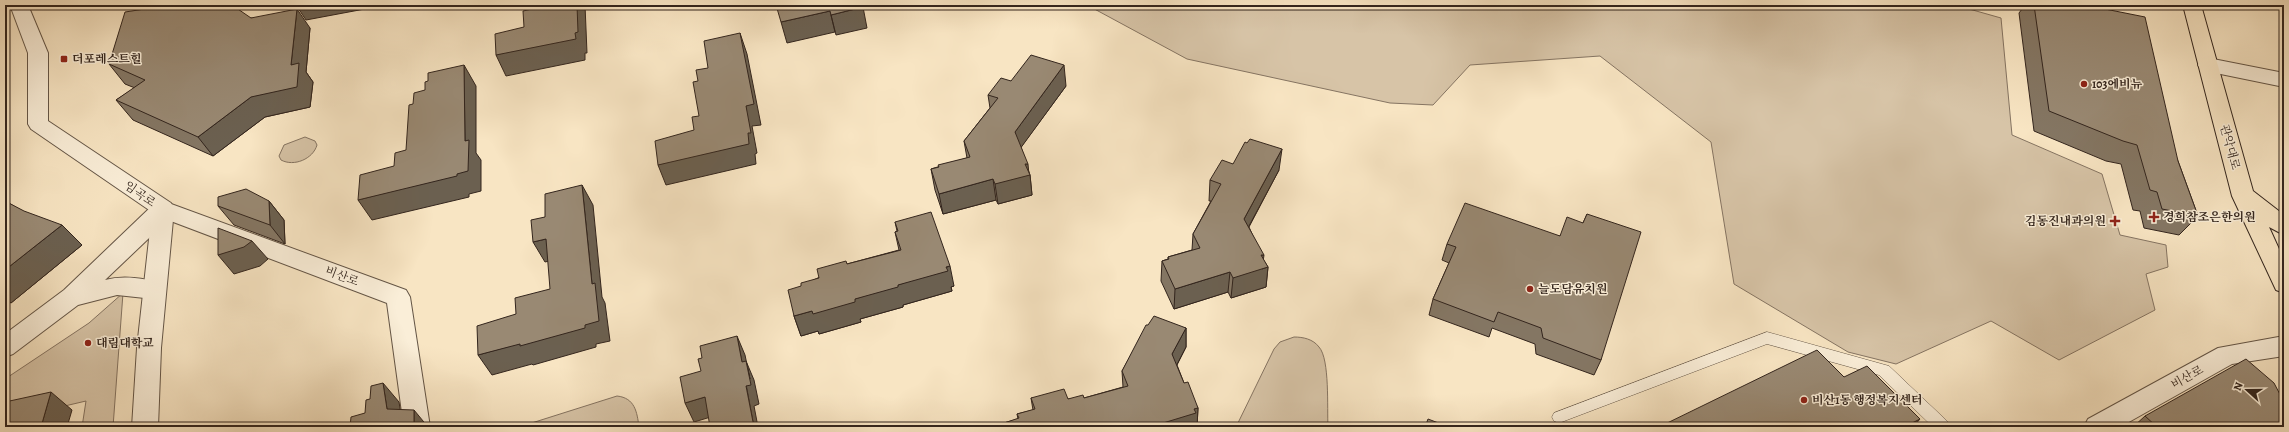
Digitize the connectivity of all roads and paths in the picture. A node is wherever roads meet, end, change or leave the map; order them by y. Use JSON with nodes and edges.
{"nodes":[{"id":1,"x":19,"y":5,"type":"edge"},
{"id":2,"x":2192,"y":5,"type":"edge"},
{"id":3,"x":2208,"y":65,"type":"junction"},
{"id":4,"x":2284,"y":80,"type":"edge"},
{"id":5,"x":2243,"y":196,"type":"junction"},
{"id":6,"x":162,"y":211,"type":"junction"},
{"id":7,"x":2284,"y":227,"type":"edge"},
{"id":8,"x":2284,"y":284,"type":"edge"},
{"id":9,"x":154,"y":290,"type":"junction"},
{"id":10,"x":72,"y":298,"type":"junction"},
{"id":11,"x":2284,"y":346,"type":"edge"},
{"id":12,"x":5,"y":347,"type":"edge"},
{"id":13,"x":1559,"y":417,"type":"dead end"},
{"id":14,"x":145,"y":427,"type":"edge"},
{"id":15,"x":417,"y":427,"type":"edge"},
{"id":16,"x":1943,"y":427,"type":"edge"},
{"id":17,"x":2097,"y":427,"type":"edge"}],
"edges":[{"from":1,"to":6,"type":"street","name":"임곡로"},
{"from":2,"to":3,"type":"main road","name":"관악대로"},
{"from":3,"to":4,"type":"street"},
{"from":3,"to":5,"type":"main road","name":"관악대로"},
{"from":5,"to":7,"type":"main road"},
{"from":5,"to":8,"type":"main road","name":"관악대로"},
{"from":6,"to":9,"type":"street","name":"임곡로"},
{"from":6,"to":10,"type":"street"},
{"from":6,"to":15,"type":"street","name":"비산로"},
{"from":9,"to":10,"type":"street"},
{"from":9,"to":14,"type":"street","name":"임곡로"},
{"from":10,"to":12,"type":"street"},
{"from":11,"to":17,"type":"street","name":"비산로"},
{"from":13,"to":16,"type":"lane"}]}
